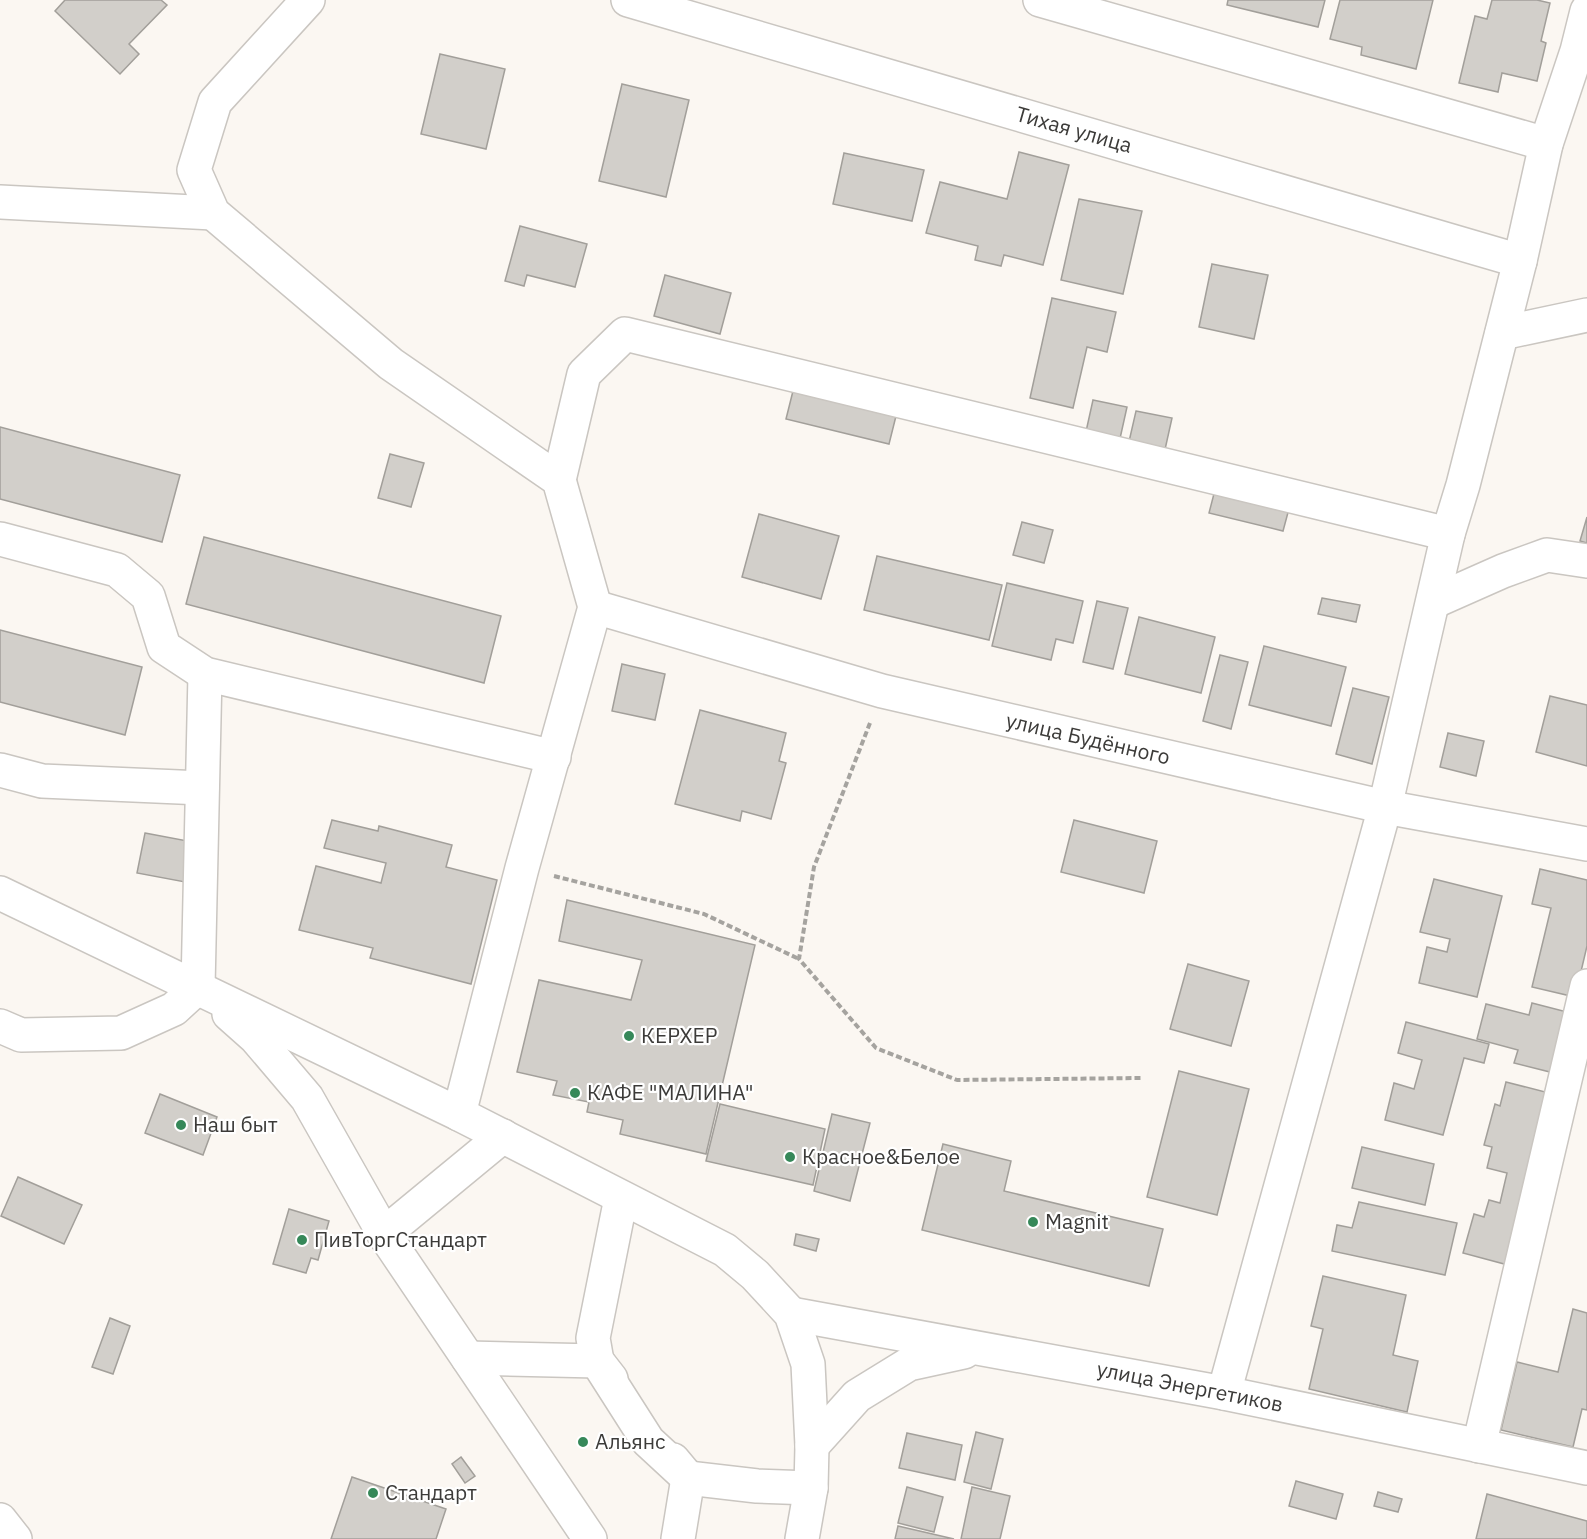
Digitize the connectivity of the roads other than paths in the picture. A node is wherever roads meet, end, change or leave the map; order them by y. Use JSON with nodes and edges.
{"nodes":[{"id":1,"x":308,"y":0,"type":"edge"},
{"id":2,"x":628,"y":0,"type":"edge"},
{"id":3,"x":1040,"y":0,"type":"edge"},
{"id":4,"x":1587,"y":11,"type":"edge"},
{"id":5,"x":1582,"y":48,"type":"edge"},
{"id":6,"x":1546,"y":144,"type":"junction"},
{"id":7,"x":0,"y":201,"type":"edge"},
{"id":8,"x":213,"y":213,"type":"junction"},
{"id":9,"x":1520,"y":261,"type":"junction"},
{"id":10,"x":1587,"y":315,"type":"edge"},
{"id":11,"x":1502,"y":333,"type":"junction"},
{"id":12,"x":559,"y":480,"type":"junction"},
{"id":13,"x":1448,"y":534,"type":"junction"},
{"id":14,"x":0,"y":539,"type":"edge"},
{"id":15,"x":1587,"y":561,"type":"edge"},
{"id":16,"x":1433,"y":602,"type":"junction"},
{"id":17,"x":595,"y":607,"type":"junction"},
{"id":18,"x":205,"y":674,"type":"junction"},
{"id":19,"x":554,"y":757,"type":"junction"},
{"id":20,"x":0,"y":770,"type":"edge"},
{"id":21,"x":202,"y":788,"type":"junction"},
{"id":22,"x":1384,"y":807,"type":"junction"},
{"id":23,"x":1587,"y":844,"type":"edge"},
{"id":24,"x":0,"y":893,"type":"edge"},
{"id":25,"x":1587,"y":986,"type":"edge"},
{"id":26,"x":198,"y":987,"type":"junction"},
{"id":27,"x":0,"y":1026,"type":"edge"},
{"id":28,"x":459,"y":1114,"type":"junction"},
{"id":29,"x":503,"y":1136,"type":"junction"},
{"id":30,"x":621,"y":1198,"type":"junction"},
{"id":31,"x":384,"y":1234,"type":"junction"},
{"id":32,"x":791,"y":1314,"type":"junction"},
{"id":33,"x":981,"y":1348,"type":"junction"},
{"id":34,"x":468,"y":1358,"type":"junction"},
{"id":35,"x":597,"y":1361,"type":"junction"},
{"id":36,"x":1224,"y":1393,"type":"junction"},
{"id":37,"x":812,"y":1446,"type":"junction"},
{"id":38,"x":1479,"y":1446,"type":"junction"},
{"id":39,"x":1587,"y":1468,"type":"edge"},
{"id":40,"x":687,"y":1478,"type":"junction"},
{"id":41,"x":811,"y":1488,"type":"junction"},
{"id":42,"x":0,"y":1520,"type":"edge"},
{"id":43,"x":15,"y":1539,"type":"edge"},
{"id":44,"x":590,"y":1539,"type":"edge"},
{"id":45,"x":678,"y":1539,"type":"edge"},
{"id":46,"x":802,"y":1539,"type":"edge"}],
"edges":[{"from":1,"to":8,"type":"street"},
{"from":2,"to":9,"type":"street","name":"Тихая улица"},
{"from":3,"to":6,"type":"street"},
{"from":4,"to":5,"type":"street"},
{"from":5,"to":6,"type":"street"},
{"from":6,"to":9,"type":"street"},
{"from":7,"to":8,"type":"street"},
{"from":8,"to":12,"type":"street"},
{"from":9,"to":11,"type":"street"},
{"from":10,"to":11,"type":"street"},
{"from":11,"to":13,"type":"street"},
{"from":12,"to":13,"type":"street"},
{"from":12,"to":17,"type":"street"},
{"from":13,"to":16,"type":"street"},
{"from":14,"to":18,"type":"street"},
{"from":15,"to":16,"type":"street"},
{"from":16,"to":22,"type":"street"},
{"from":17,"to":19,"type":"street"},
{"from":17,"to":22,"type":"street","name":"улица Будённого"},
{"from":18,"to":19,"type":"street"},
{"from":18,"to":21,"type":"street"},
{"from":19,"to":28,"type":"street"},
{"from":20,"to":21,"type":"street"},
{"from":21,"to":26,"type":"street"},
{"from":22,"to":23,"type":"street","name":"улица Будённого"},
{"from":22,"to":36,"type":"street"},
{"from":24,"to":26,"type":"street"},
{"from":25,"to":38,"type":"street"},
{"from":26,"to":27,"type":"street"},
{"from":26,"to":28,"type":"street"},
{"from":26,"to":31,"type":"street"},
{"from":28,"to":29,"type":"street"},
{"from":29,"to":30,"type":"street"},
{"from":29,"to":31,"type":"street"},
{"from":30,"to":32,"type":"street"},
{"from":30,"to":35,"type":"street"},
{"from":31,"to":34,"type":"street"},
{"from":32,"to":33,"type":"street","name":"улица Энергетиков"},
{"from":32,"to":37,"type":"street"},
{"from":33,"to":36,"type":"street","name":"улица Энергетиков"},
{"from":33,"to":37,"type":"street"},
{"from":34,"to":35,"type":"street"},
{"from":34,"to":44,"type":"street"},
{"from":35,"to":40,"type":"street"},
{"from":36,"to":38,"type":"street","name":"улица Энергетиков"},
{"from":37,"to":41,"type":"street"},
{"from":38,"to":39,"type":"street","name":"улица Энергетиков"},
{"from":40,"to":41,"type":"street"},
{"from":40,"to":45,"type":"street"},
{"from":41,"to":46,"type":"street"},
{"from":42,"to":43,"type":"street"}]}
